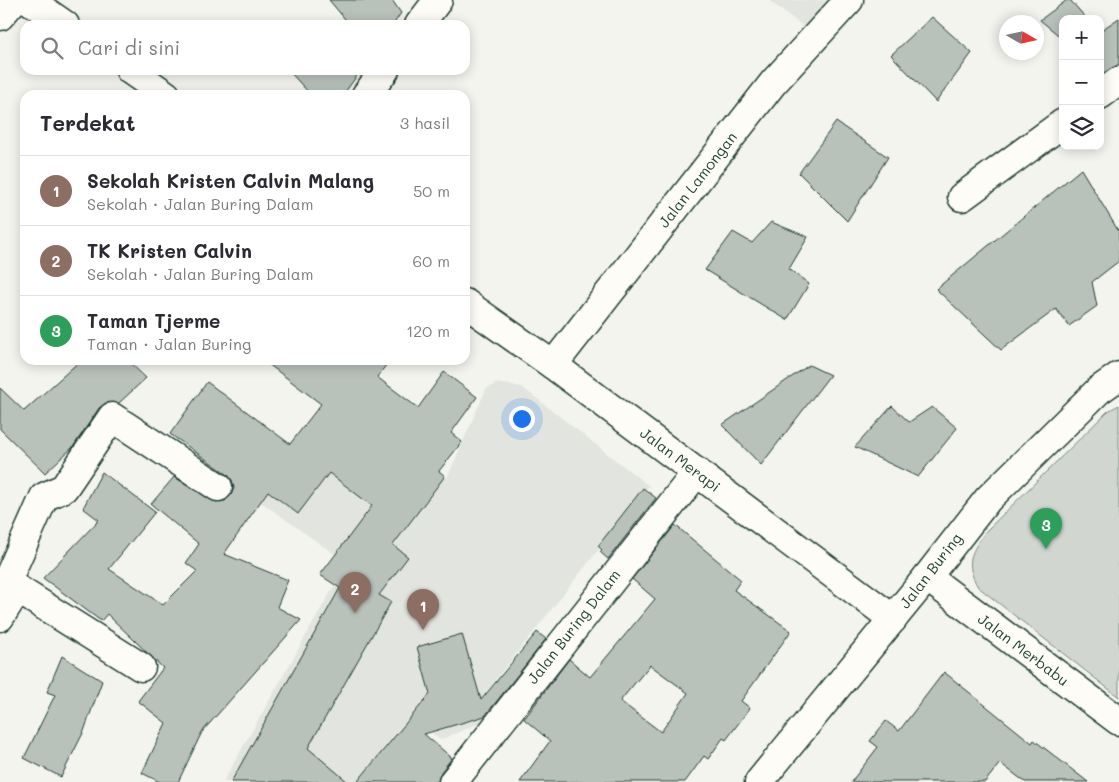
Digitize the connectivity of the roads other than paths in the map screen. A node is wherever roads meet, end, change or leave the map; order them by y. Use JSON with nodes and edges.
{"nodes":[{"id":1,"x":14,"y":0,"type":"edge"},
{"id":2,"x":29,"y":0,"type":"edge"},
{"id":3,"x":438,"y":0,"type":"edge"},
{"id":4,"x":849,"y":0,"type":"edge"},
{"id":5,"x":0,"y":16,"type":"edge"},
{"id":6,"x":58,"y":20,"type":"edge"},
{"id":7,"x":423,"y":20,"type":"edge"},
{"id":8,"x":137,"y":75,"type":"edge"},
{"id":9,"x":381,"y":75,"type":"edge"},
{"id":10,"x":1119,"y":80,"type":"edge"},
{"id":11,"x":159,"y":90,"type":"edge"},
{"id":12,"x":370,"y":90,"type":"edge"},
{"id":13,"x":1104,"y":91,"type":"edge"},
{"id":14,"x":1059,"y":126,"type":"edge"},
{"id":15,"x":962,"y":198,"type":"dead end"},
{"id":16,"x":470,"y":307,"type":"edge"},
{"id":17,"x":553,"y":365,"type":"junction"},
{"id":18,"x":1119,"y":376,"type":"edge"},
{"id":19,"x":697,"y":472,"type":"junction"},
{"id":20,"x":218,"y":487,"type":"dead end"},
{"id":21,"x":927,"y":577,"type":"junction"},
{"id":22,"x":6,"y":596,"type":"edge"},
{"id":23,"x":893,"y":619,"type":"junction"},
{"id":24,"x":142,"y":667,"type":"dead end"},
{"id":25,"x":1119,"y":721,"type":"edge"},
{"id":26,"x":453,"y":782,"type":"edge"},
{"id":27,"x":759,"y":782,"type":"edge"}],
"edges":[{"from":1,"to":5,"type":"street"},
{"from":2,"to":6,"type":"street"},
{"from":3,"to":7,"type":"street"},
{"from":4,"to":17,"type":"street","name":"Jalan Lamongan"},
{"from":8,"to":11,"type":"street"},
{"from":9,"to":12,"type":"street"},
{"from":10,"to":13,"type":"street"},
{"from":14,"to":15,"type":"street"},
{"from":16,"to":17,"type":"street","name":"Jalan Merapi"},
{"from":17,"to":19,"type":"street","name":"Jalan Merapi"},
{"from":18,"to":21,"type":"street","name":"Jalan Buring"},
{"from":19,"to":23,"type":"street","name":"Jalan Merapi"},
{"from":19,"to":26,"type":"street","name":"Jalan Buring Dalam"},
{"from":20,"to":22,"type":"street"},
{"from":21,"to":23,"type":"street","name":"Jalan Buring"},
{"from":21,"to":25,"type":"street","name":"Jalan Merbabu"},
{"from":22,"to":24,"type":"street"},
{"from":23,"to":27,"type":"street","name":"Jalan Buring"}]}
